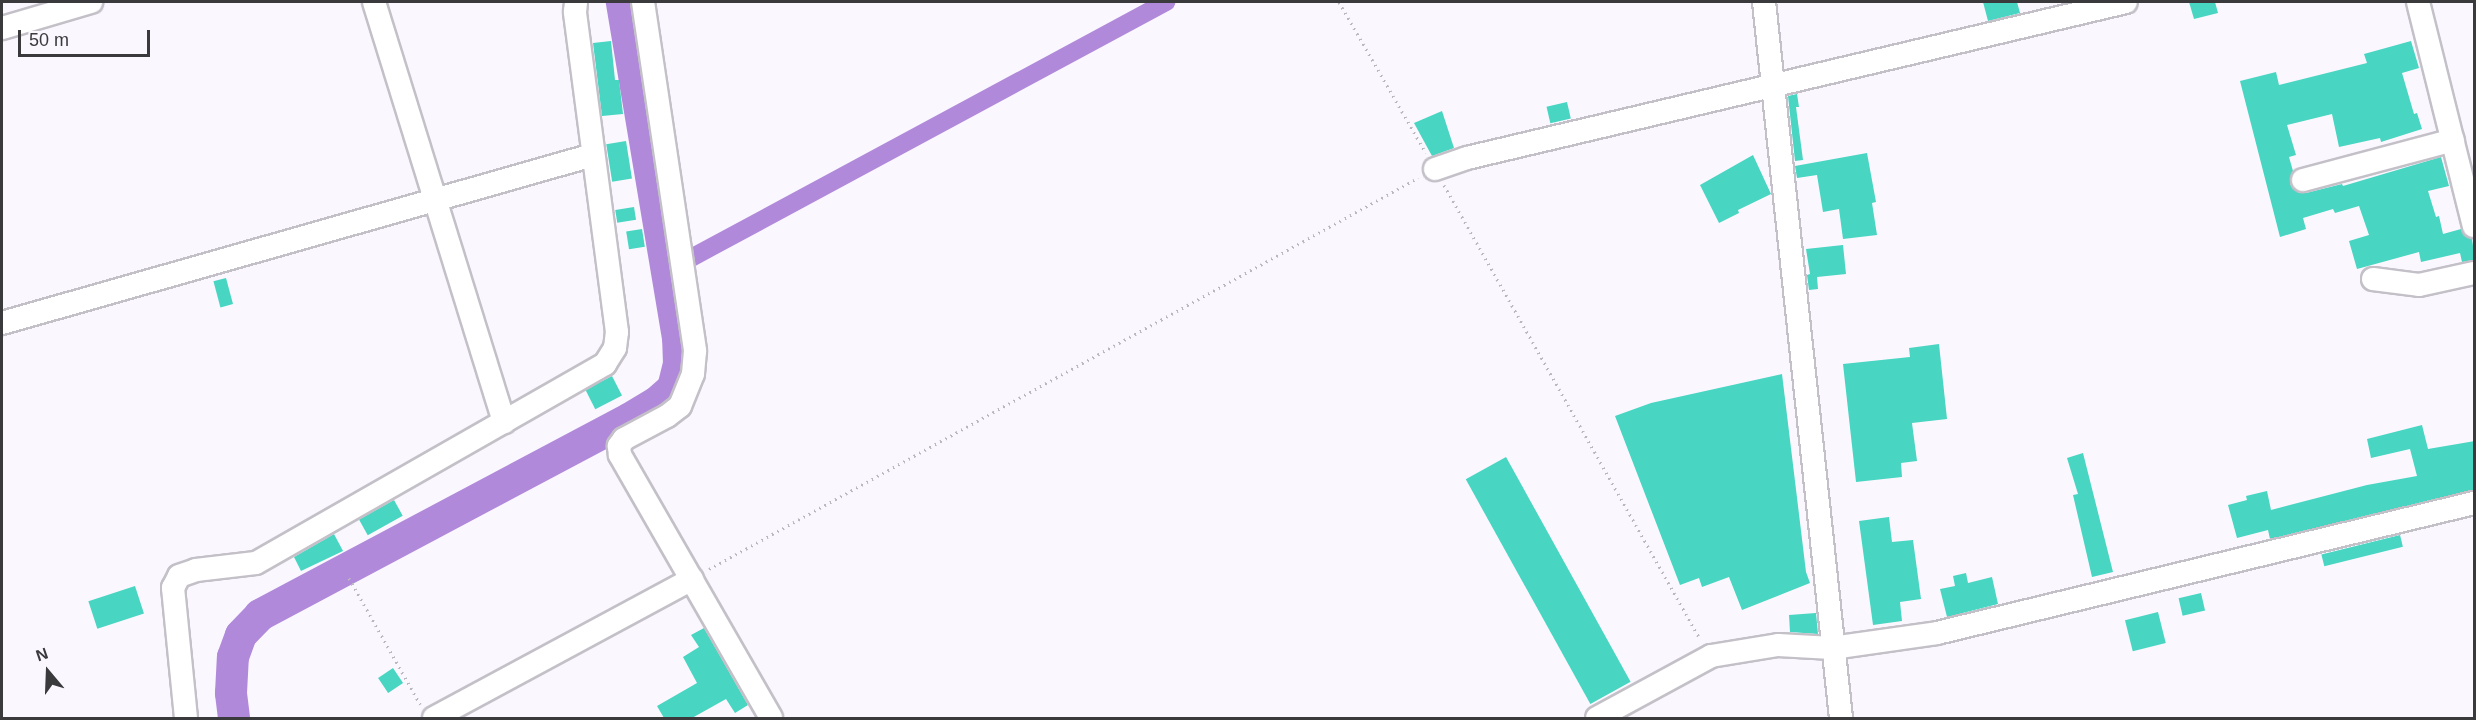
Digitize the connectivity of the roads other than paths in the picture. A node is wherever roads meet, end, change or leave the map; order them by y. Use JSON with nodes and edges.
{"nodes":[{"id":1,"x":91,"y":2,"type":"edge"},
{"id":2,"x":375,"y":2,"type":"edge"},
{"id":3,"x":576,"y":2,"type":"edge"},
{"id":4,"x":643,"y":2,"type":"edge"},
{"id":5,"x":1764,"y":2,"type":"edge"},
{"id":6,"x":2126,"y":2,"type":"edge"},
{"id":7,"x":2418,"y":2,"type":"edge"},
{"id":8,"x":2,"y":28,"type":"edge"},
{"id":9,"x":1772,"y":88,"type":"junction"},
{"id":10,"x":2453,"y":140,"type":"junction"},
{"id":11,"x":593,"y":155,"type":"junction"},
{"id":12,"x":1435,"y":169,"type":"road end"},
{"id":13,"x":2302,"y":180,"type":"dead end"},
{"id":14,"x":435,"y":198,"type":"junction"},
{"id":15,"x":2475,"y":226,"type":"edge"},
{"id":16,"x":2475,"y":273,"type":"edge"},
{"id":17,"x":2373,"y":279,"type":"dead end"},
{"id":18,"x":2,"y":323,"type":"edge"},
{"id":19,"x":504,"y":422,"type":"junction"},
{"id":20,"x":2475,"y":503,"type":"edge"},
{"id":21,"x":692,"y":579,"type":"junction"},
{"id":22,"x":1832,"y":648,"type":"junction"},
{"id":23,"x":428,"y":713,"type":"edge"},
{"id":24,"x":186,"y":718,"type":"edge"},
{"id":25,"x":771,"y":718,"type":"edge"},
{"id":26,"x":1597,"y":718,"type":"edge"},
{"id":27,"x":1841,"y":718,"type":"edge"}],
"edges":[{"from":1,"to":8,"type":"street"},
{"from":2,"to":14,"type":"street"},
{"from":3,"to":11,"type":"street"},
{"from":4,"to":21,"type":"street"},
{"from":5,"to":9,"type":"street"},
{"from":6,"to":9,"type":"street"},
{"from":7,"to":10,"type":"street"},
{"from":9,"to":12,"type":"street"},
{"from":9,"to":22,"type":"street"},
{"from":10,"to":13,"type":"street"},
{"from":10,"to":15,"type":"street"},
{"from":11,"to":14,"type":"street"},
{"from":11,"to":19,"type":"street"},
{"from":14,"to":18,"type":"street"},
{"from":14,"to":19,"type":"street"},
{"from":16,"to":17,"type":"street"},
{"from":19,"to":24,"type":"street"},
{"from":20,"to":22,"type":"street"},
{"from":21,"to":23,"type":"street"},
{"from":21,"to":25,"type":"street"},
{"from":22,"to":26,"type":"street"},
{"from":22,"to":27,"type":"street"}]}
